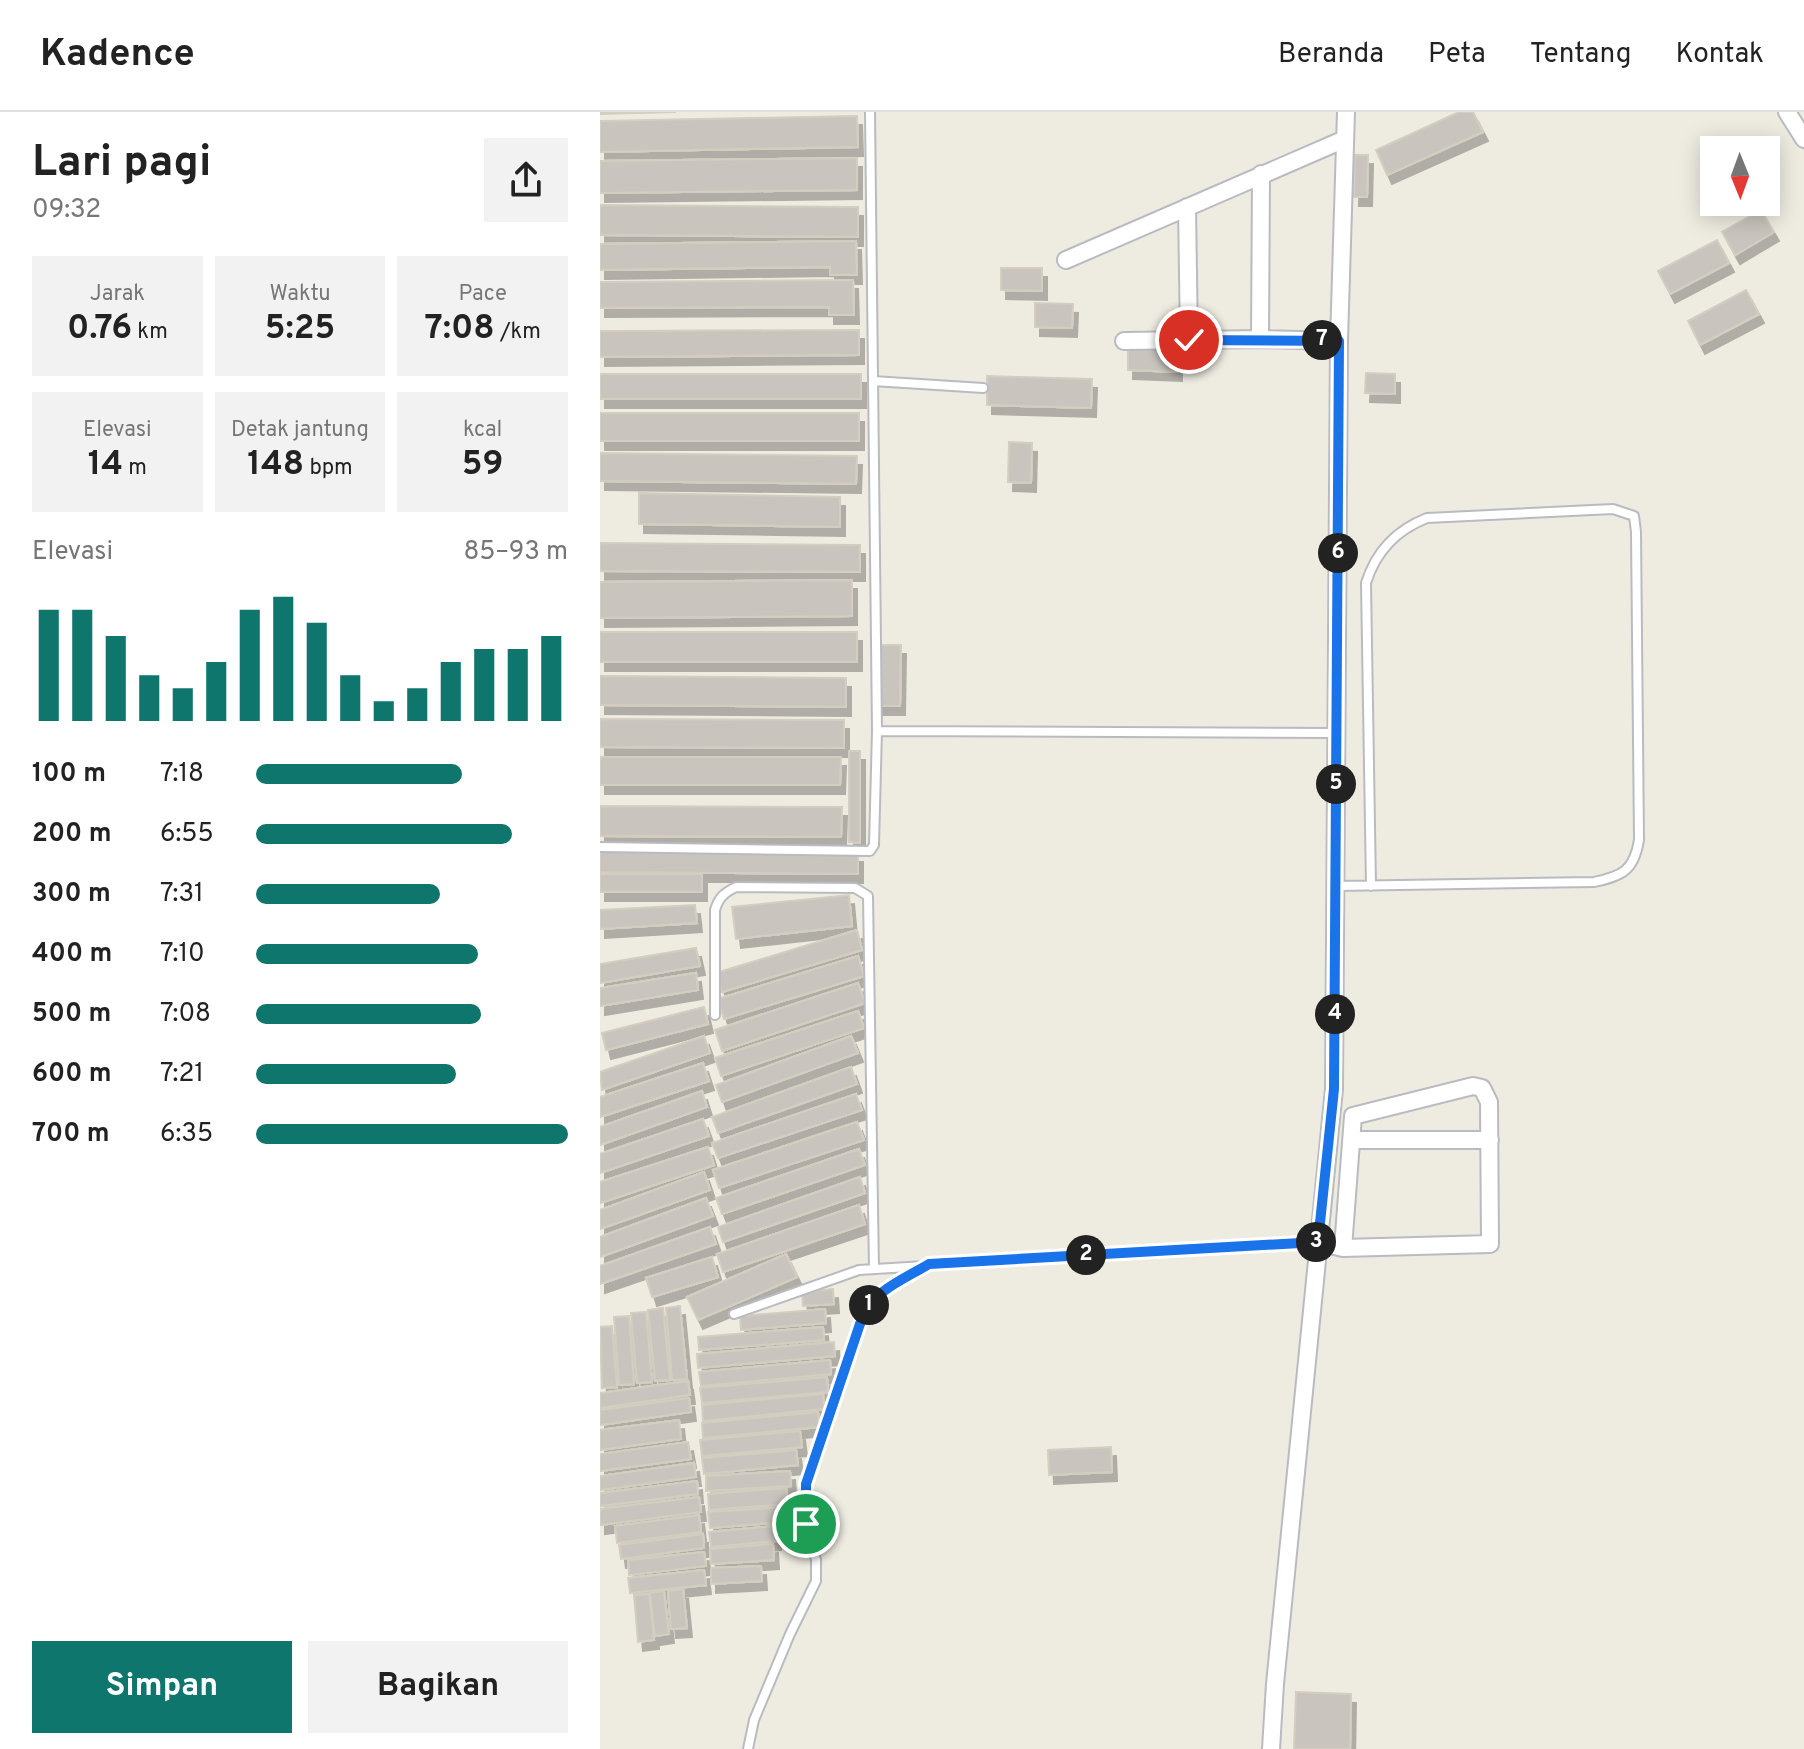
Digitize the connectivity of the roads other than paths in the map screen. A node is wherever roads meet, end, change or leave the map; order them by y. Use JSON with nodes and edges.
{"nodes":[{"id":1,"x":870,"y":112,"type":"edge"},
{"id":2,"x":1346,"y":112,"type":"edge"},
{"id":3,"x":1787,"y":112,"type":"edge"},
{"id":4,"x":1345,"y":139,"type":"junction"},
{"id":5,"x":1804,"y":139,"type":"edge"},
{"id":6,"x":1261,"y":174,"type":"junction"},
{"id":7,"x":1187,"y":207,"type":"junction"},
{"id":8,"x":1066,"y":260,"type":"dead end"},
{"id":9,"x":1260,"y":339,"type":"junction"},
{"id":10,"x":1189,"y":340,"type":"junction"},
{"id":11,"x":1124,"y":341,"type":"dead end"},
{"id":12,"x":1339,"y":341,"type":"junction"},
{"id":13,"x":873,"y":381,"type":"junction"},
{"id":14,"x":983,"y":388,"type":"dead end"},
{"id":15,"x":877,"y":731,"type":"junction"},
{"id":16,"x":1336,"y":733,"type":"junction"},
{"id":17,"x":600,"y":847,"type":"edge"},
{"id":18,"x":1336,"y":886,"type":"junction"},
{"id":19,"x":1371,"y":886,"type":"junction"},
{"id":20,"x":715,"y":1015,"type":"dead end"},
{"id":21,"x":1352,"y":1140,"type":"junction"},
{"id":22,"x":1490,"y":1140,"type":"junction"},
{"id":23,"x":1318,"y":1242,"type":"junction"},
{"id":24,"x":1343,"y":1248,"type":"junction"},
{"id":25,"x":929,"y":1264,"type":"junction"},
{"id":26,"x":874,"y":1269,"type":"junction"},
{"id":27,"x":734,"y":1314,"type":"dead end"},
{"id":28,"x":748,"y":1749,"type":"edge"},
{"id":29,"x":1271,"y":1749,"type":"edge"}],
"edges":[{"from":1,"to":13,"type":"lane"},
{"from":2,"to":4,"type":"street"},
{"from":3,"to":5,"type":"street"},
{"from":4,"to":6,"type":"street"},
{"from":4,"to":12,"type":"street"},
{"from":6,"to":7,"type":"street"},
{"from":6,"to":9,"type":"street"},
{"from":7,"to":8,"type":"street"},
{"from":7,"to":10,"type":"street"},
{"from":9,"to":10,"type":"street"},
{"from":9,"to":12,"type":"street"},
{"from":10,"to":11,"type":"street"},
{"from":12,"to":16,"type":"street"},
{"from":13,"to":14,"type":"lane"},
{"from":13,"to":15,"type":"lane"},
{"from":15,"to":16,"type":"lane"},
{"from":15,"to":17,"type":"lane"},
{"from":16,"to":18,"type":"street"},
{"from":18,"to":19,"type":"lane"},
{"from":18,"to":23,"type":"street"},
{"from":19,"to":19,"type":"lane"},
{"from":20,"to":26,"type":"lane"},
{"from":21,"to":22,"type":"street"},
{"from":21,"to":22,"type":"street"},
{"from":21,"to":24,"type":"street"},
{"from":22,"to":24,"type":"street"},
{"from":23,"to":24,"type":"street"},
{"from":23,"to":25,"type":"lane"},
{"from":23,"to":29,"type":"street"},
{"from":25,"to":26,"type":"lane"},
{"from":25,"to":28,"type":"lane"},
{"from":26,"to":27,"type":"lane"}]}
